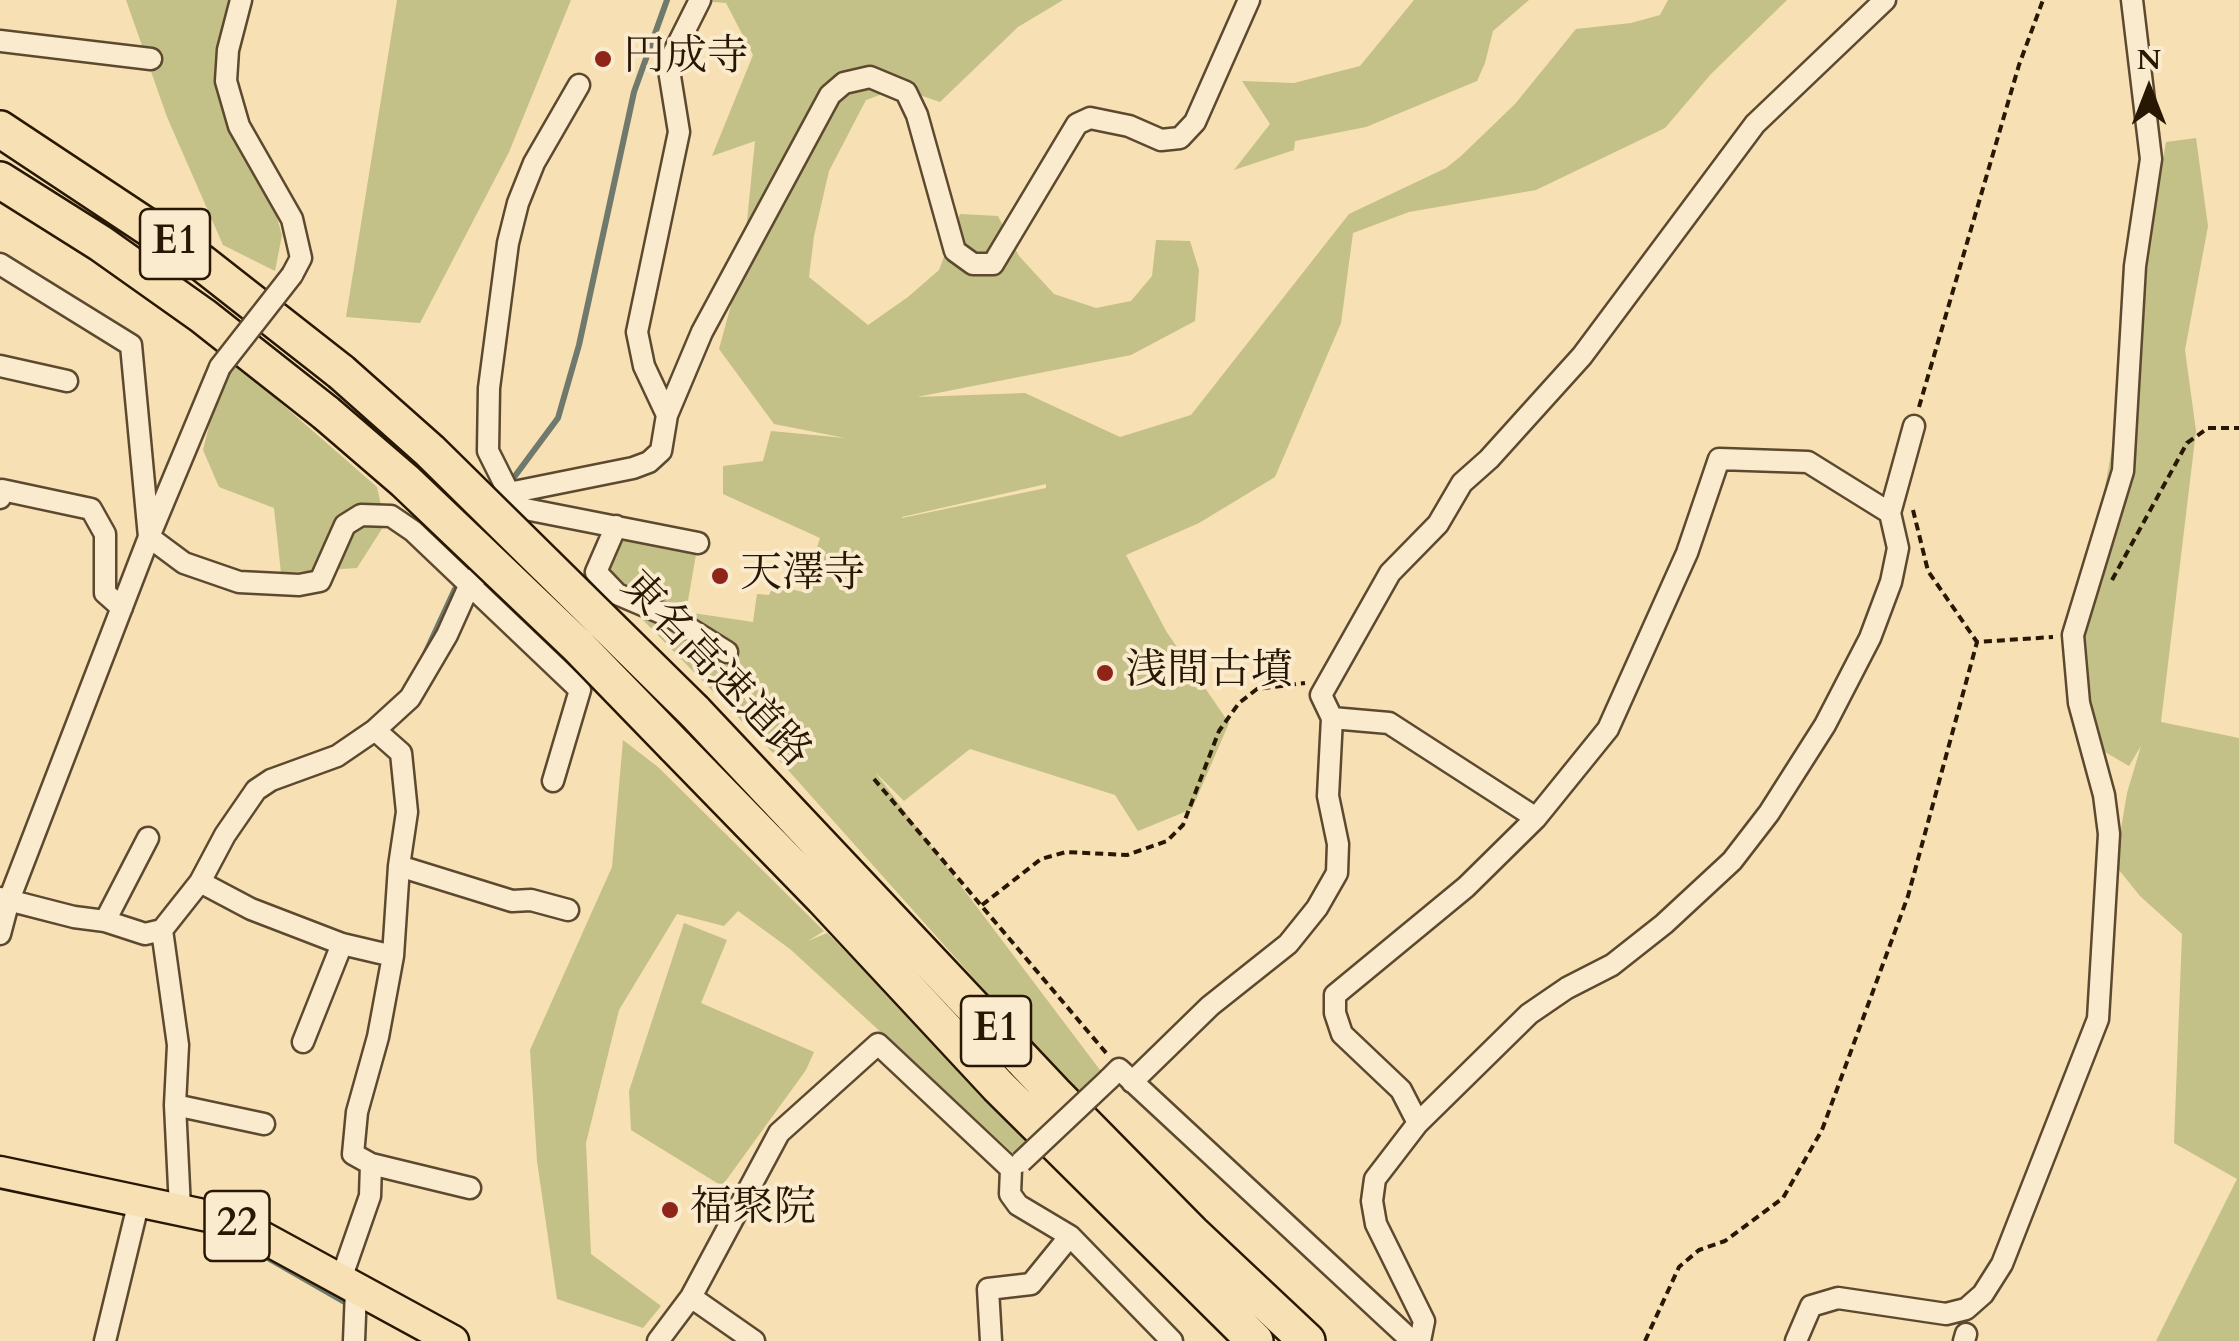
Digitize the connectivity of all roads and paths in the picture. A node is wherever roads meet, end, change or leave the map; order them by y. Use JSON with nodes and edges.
{"nodes":[{"id":1,"x":242,"y":0,"type":"edge"},
{"id":2,"x":700,"y":0,"type":"edge"},
{"id":3,"x":1249,"y":0,"type":"edge"},
{"id":4,"x":1885,"y":0,"type":"edge"},
{"id":5,"x":2043,"y":0,"type":"edge"},
{"id":6,"x":2132,"y":0,"type":"edge"},
{"id":7,"x":0,"y":41,"type":"edge"},
{"id":8,"x":152,"y":60,"type":"dead end"},
{"id":9,"x":580,"y":85,"type":"dead end"},
{"id":10,"x":0,"y":129,"type":"edge"},
{"id":11,"x":0,"y":180,"type":"edge"},
{"id":12,"x":0,"y":264,"type":"edge"},
{"id":13,"x":0,"y":366,"type":"edge"},
{"id":14,"x":67,"y":381,"type":"dead end"},
{"id":15,"x":666,"y":416,"type":"junction"},
{"id":16,"x":1914,"y":426,"type":"joint"},
{"id":17,"x":2239,"y":428,"type":"edge"},
{"id":18,"x":1904,"y":462,"type":"junction"},
{"id":19,"x":1,"y":491,"type":"edge"},
{"id":20,"x":507,"y":499,"type":"junction"},
{"id":21,"x":1890,"y":514,"type":"junction"},
{"id":22,"x":616,"y":526,"type":"junction"},
{"id":23,"x":149,"y":537,"type":"junction"},
{"id":24,"x":698,"y":543,"type":"dead end"},
{"id":25,"x":469,"y":586,"type":"junction"},
{"id":26,"x":122,"y":608,"type":"junction"},
{"id":27,"x":2080,"y":611,"type":"junction"},
{"id":28,"x":2072,"y":636,"type":"junction"},
{"id":29,"x":1977,"y":642,"type":"junction"},
{"id":30,"x":727,"y":652,"type":"dead end"},
{"id":31,"x":1325,"y":684,"type":"junction"},
{"id":32,"x":1332,"y":718,"type":"junction"},
{"id":33,"x":375,"y":730,"type":"junction"},
{"id":34,"x":874,"y":778,"type":"dead end"},
{"id":35,"x":553,"y":781,"type":"dead end"},
{"id":36,"x":1536,"y":818,"type":"junction"},
{"id":37,"x":148,"y":838,"type":"dead end"},
{"id":38,"x":398,"y":866,"type":"junction"},
{"id":39,"x":200,"y":882,"type":"junction"},
{"id":40,"x":5,"y":899,"type":"edge"},
{"id":41,"x":982,"y":906,"type":"junction"},
{"id":42,"x":568,"y":910,"type":"dead end"},
{"id":43,"x":105,"y":921,"type":"junction"},
{"id":44,"x":162,"y":930,"type":"junction"},
{"id":45,"x":0,"y":934,"type":"edge"},
{"id":46,"x":342,"y":944,"type":"junction"},
{"id":47,"x":393,"y":956,"type":"junction"},
{"id":48,"x":303,"y":1042,"type":"dead end"},
{"id":49,"x":1120,"y":1077,"type":"junction"},
{"id":50,"x":176,"y":1105,"type":"junction"},
{"id":51,"x":1418,"y":1123,"type":"junction"},
{"id":52,"x":264,"y":1124,"type":"dead end"},
{"id":53,"x":371,"y":1164,"type":"junction"},
{"id":54,"x":1016,"y":1165,"type":"junction"},
{"id":55,"x":0,"y":1172,"type":"edge"},
{"id":56,"x":470,"y":1188,"type":"dead end"},
{"id":57,"x":138,"y":1201,"type":"junction"},
{"id":58,"x":180,"y":1208,"type":"junction"},
{"id":59,"x":1070,"y":1236,"type":"junction"},
{"id":60,"x":348,"y":1286,"type":"junction"},
{"id":61,"x":691,"y":1296,"type":"junction"},
{"id":62,"x":105,"y":1341,"type":"edge"},
{"id":63,"x":354,"y":1341,"type":"edge"},
{"id":64,"x":453,"y":1341,"type":"edge"},
{"id":65,"x":658,"y":1341,"type":"edge"},
{"id":66,"x":754,"y":1341,"type":"edge"},
{"id":67,"x":991,"y":1341,"type":"edge"},
{"id":68,"x":1172,"y":1341,"type":"edge"},
{"id":69,"x":1254,"y":1341,"type":"edge"},
{"id":70,"x":1307,"y":1341,"type":"edge"},
{"id":71,"x":1412,"y":1341,"type":"edge"},
{"id":72,"x":1420,"y":1341,"type":"edge"},
{"id":73,"x":1644,"y":1341,"type":"edge"},
{"id":74,"x":1796,"y":1341,"type":"edge"}],
"edges":[{"from":1,"to":23,"type":"street","bridge":true},
{"from":2,"to":15,"type":"street"},
{"from":3,"to":15,"type":"street"},
{"from":4,"to":31,"type":"street"},
{"from":5,"to":16,"type":"path"},
{"from":6,"to":27,"type":"street"},
{"from":7,"to":8,"type":"street"},
{"from":9,"to":20,"type":"street"},
{"from":10,"to":70,"type":"highway","name":"東名高速道路","number":"E1","bridge":true},
{"from":11,"to":69,"type":"highway","name":"東名高速道路","number":"E1","bridge":true},
{"from":12,"to":23,"type":"street"},
{"from":13,"to":14,"type":"street"},
{"from":15,"to":20,"type":"street"},
{"from":16,"to":18,"type":"street"},
{"from":17,"to":27,"type":"path"},
{"from":18,"to":21,"type":"street"},
{"from":18,"to":29,"type":"path"},
{"from":19,"to":26,"type":"street"},
{"from":20,"to":22,"type":"street"},
{"from":20,"to":25,"type":"street"},
{"from":21,"to":36,"type":"street"},
{"from":21,"to":51,"type":"street"},
{"from":22,"to":24,"type":"street"},
{"from":22,"to":30,"type":"street"},
{"from":23,"to":25,"type":"street"},
{"from":23,"to":26,"type":"street"},
{"from":25,"to":33,"type":"street"},
{"from":25,"to":35,"type":"street"},
{"from":26,"to":40,"type":"street"},
{"from":27,"to":28,"type":"street"},
{"from":28,"to":29,"type":"path"},
{"from":28,"to":74,"type":"street"},
{"from":29,"to":73,"type":"path"},
{"from":31,"to":32,"type":"street"},
{"from":31,"to":41,"type":"path"},
{"from":32,"to":36,"type":"street"},
{"from":32,"to":49,"type":"street"},
{"from":33,"to":38,"type":"street"},
{"from":33,"to":39,"type":"street"},
{"from":34,"to":41,"type":"path"},
{"from":36,"to":51,"type":"street"},
{"from":37,"to":43,"type":"street"},
{"from":38,"to":42,"type":"street"},
{"from":38,"to":47,"type":"street"},
{"from":39,"to":44,"type":"street"},
{"from":39,"to":46,"type":"street"},
{"from":40,"to":43,"type":"street"},
{"from":40,"to":45,"type":"street"},
{"from":41,"to":49,"type":"path"},
{"from":43,"to":44,"type":"street"},
{"from":44,"to":50,"type":"street"},
{"from":46,"to":47,"type":"street"},
{"from":46,"to":48,"type":"street"},
{"from":47,"to":53,"type":"street"},
{"from":49,"to":54,"type":"street","bridge":true},
{"from":49,"to":71,"type":"street"},
{"from":50,"to":52,"type":"street"},
{"from":50,"to":58,"type":"street"},
{"from":51,"to":72,"type":"street"},
{"from":53,"to":56,"type":"street"},
{"from":53,"to":60,"type":"street"},
{"from":54,"to":59,"type":"street"},
{"from":54,"to":61,"type":"street"},
{"from":55,"to":57,"type":"main road","number":"22"},
{"from":57,"to":58,"type":"main road","number":"22"},
{"from":57,"to":62,"type":"street"},
{"from":58,"to":60,"type":"main road","number":"22"},
{"from":59,"to":67,"type":"street"},
{"from":59,"to":68,"type":"street"},
{"from":60,"to":63,"type":"street"},
{"from":60,"to":64,"type":"main road","number":"22"},
{"from":61,"to":65,"type":"street"},
{"from":61,"to":66,"type":"street"}]}
